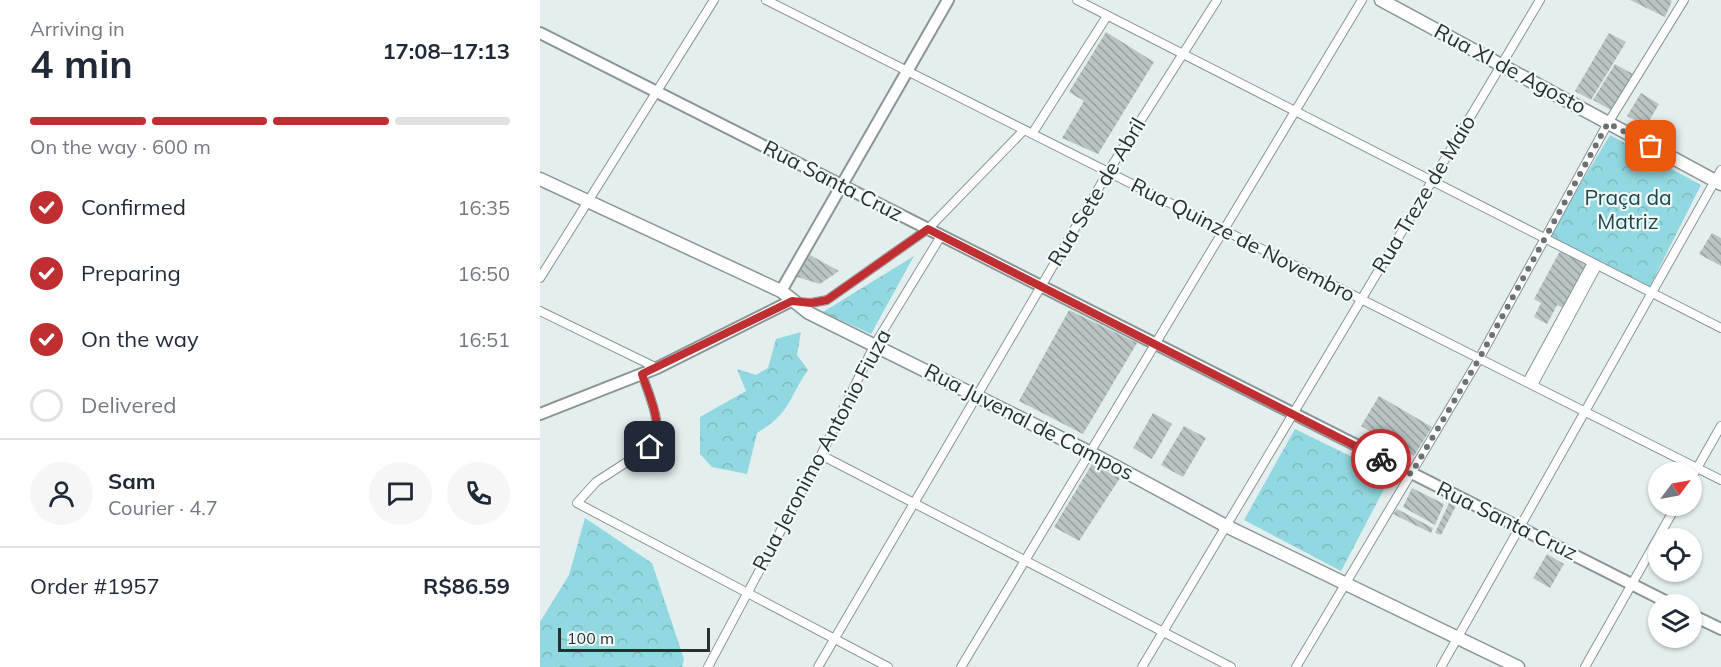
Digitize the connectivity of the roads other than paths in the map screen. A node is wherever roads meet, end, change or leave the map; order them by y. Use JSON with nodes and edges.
{"nodes":[{"id":1,"x":714,"y":0,"type":"edge"},
{"id":2,"x":765,"y":0,"type":"edge"},
{"id":3,"x":948,"y":0,"type":"edge"},
{"id":4,"x":1077,"y":0,"type":"edge"},
{"id":5,"x":1217,"y":0,"type":"edge"},
{"id":6,"x":1362,"y":0,"type":"edge"},
{"id":7,"x":1381,"y":0,"type":"edge"},
{"id":8,"x":1540,"y":0,"type":"edge"},
{"id":9,"x":1684,"y":0,"type":"edge"},
{"id":10,"x":1107,"y":16,"type":"junction"},
{"id":11,"x":540,"y":33,"type":"edge"},
{"id":12,"x":1182,"y":54,"type":"junction"},
{"id":13,"x":1502,"y":63,"type":"junction"},
{"id":14,"x":909,"y":72,"type":"junction"},
{"id":15,"x":659,"y":92,"type":"junction"},
{"id":16,"x":1296,"y":113,"type":"junction"},
{"id":17,"x":1608,"y":123,"type":"junction"},
{"id":18,"x":1024,"y":130,"type":"junction"},
{"id":19,"x":1032,"y":134,"type":"junction"},
{"id":20,"x":1108,"y":172,"type":"junction"},
{"id":21,"x":1719,"y":178,"type":"edge"},
{"id":22,"x":540,"y":179,"type":"edge"},
{"id":23,"x":1432,"y":180,"type":"junction"},
{"id":24,"x":840,"y":184,"type":"junction"},
{"id":25,"x":588,"y":203,"type":"junction"},
{"id":26,"x":928,"y":229,"type":"junction"},
{"id":27,"x":1225,"y":230,"type":"junction"},
{"id":28,"x":941,"y":236,"type":"junction"},
{"id":29,"x":1544,"y":237,"type":"junction"},
{"id":30,"x":1595,"y":264,"type":"junction"},
{"id":31,"x":540,"y":278,"type":"edge"},
{"id":32,"x":1040,"y":287,"type":"junction"},
{"id":33,"x":781,"y":291,"type":"junction"},
{"id":34,"x":1652,"y":294,"type":"junction"},
{"id":35,"x":1361,"y":298,"type":"junction"},
{"id":36,"x":792,"y":301,"type":"junction"},
{"id":37,"x":540,"y":311,"type":"edge"},
{"id":38,"x":1721,"y":328,"type":"edge"},
{"id":39,"x":875,"y":344,"type":"junction"},
{"id":40,"x":1156,"y":344,"type":"junction"},
{"id":41,"x":1479,"y":359,"type":"junction"},
{"id":42,"x":657,"y":368,"type":"junction"},
{"id":43,"x":642,"y":374,"type":"junction"},
{"id":44,"x":1530,"y":384,"type":"junction"},
{"id":45,"x":976,"y":395,"type":"junction"},
{"id":46,"x":1584,"y":411,"type":"junction"},
{"id":47,"x":1291,"y":413,"type":"junction"},
{"id":48,"x":540,"y":414,"type":"edge"},
{"id":49,"x":1721,"y":426,"type":"edge"},
{"id":50,"x":1089,"y":452,"type":"junction"},
{"id":51,"x":821,"y":455,"type":"junction"},
{"id":52,"x":1685,"y":462,"type":"edge"},
{"id":53,"x":1700,"y":462,"type":"edge"},
{"id":54,"x":1702,"y":470,"type":"edge"},
{"id":55,"x":1411,"y":474,"type":"junction"},
{"id":56,"x":1721,"y":480,"type":"edge"},
{"id":57,"x":915,"y":505,"type":"junction"},
{"id":58,"x":1671,"y":516,"type":"edge"},
{"id":59,"x":1226,"y":526,"type":"junction"},
{"id":60,"x":1521,"y":526,"type":"junction"},
{"id":61,"x":1026,"y":560,"type":"junction"},
{"id":62,"x":1345,"y":581,"type":"junction"},
{"id":63,"x":1633,"y":585,"type":"junction"},
{"id":64,"x":747,"y":594,"type":"junction"},
{"id":65,"x":1651,"y":594,"type":"edge"},
{"id":66,"x":1702,"y":620,"type":"edge"},
{"id":67,"x":1721,"y":629,"type":"edge"},
{"id":68,"x":1165,"y":630,"type":"junction"},
{"id":69,"x":1458,"y":636,"type":"junction"},
{"id":70,"x":833,"y":640,"type":"junction"},
{"id":71,"x":708,"y":667,"type":"edge"},
{"id":72,"x":818,"y":667,"type":"edge"},
{"id":73,"x":888,"y":667,"type":"edge"},
{"id":74,"x":961,"y":667,"type":"edge"},
{"id":75,"x":1142,"y":667,"type":"edge"},
{"id":76,"x":1231,"y":667,"type":"edge"},
{"id":77,"x":1296,"y":667,"type":"edge"},
{"id":78,"x":1442,"y":667,"type":"edge"},
{"id":79,"x":1518,"y":667,"type":"edge"},
{"id":80,"x":1585,"y":667,"type":"edge"}],
"edges":[{"from":1,"to":15,"type":"street"},
{"from":2,"to":14,"type":"street","name":"Rua Quinze de Novembro"},
{"from":3,"to":14,"type":"main road"},
{"from":4,"to":10,"type":"street"},
{"from":5,"to":12,"type":"street","name":"Rua Sete de Abril"},
{"from":6,"to":16,"type":"street"},
{"from":7,"to":13,"type":"main road","name":"Rua XI de Agosto"},
{"from":8,"to":13,"type":"street","name":"Rua Treze de Maio"},
{"from":9,"to":17,"type":"street"},
{"from":10,"to":12,"type":"street"},
{"from":10,"to":19,"type":"street"},
{"from":11,"to":15,"type":"main road","name":"Rua Santa Cruz"},
{"from":12,"to":16,"type":"street"},
{"from":12,"to":20,"type":"street","name":"Rua Sete de Abril"},
{"from":13,"to":17,"type":"main road","name":"Rua XI de Agosto"},
{"from":13,"to":23,"type":"street","name":"Rua Treze de Maio"},
{"from":14,"to":18,"type":"street","name":"Rua Quinze de Novembro"},
{"from":14,"to":24,"type":"main road"},
{"from":15,"to":24,"type":"main road","name":"Rua Santa Cruz"},
{"from":15,"to":25,"type":"street"},
{"from":16,"to":23,"type":"street"},
{"from":16,"to":27,"type":"street"},
{"from":17,"to":21,"type":"main road"},
{"from":17,"to":29,"type":"street"},
{"from":18,"to":19,"type":"street","name":"Rua Quinze de Novembro"},
{"from":18,"to":26,"type":"street"},
{"from":19,"to":20,"type":"street","name":"Rua Quinze de Novembro"},
{"from":20,"to":27,"type":"street","name":"Rua Quinze de Novembro"},
{"from":20,"to":32,"type":"street","name":"Rua Sete de Abril"},
{"from":21,"to":34,"type":"street"},
{"from":22,"to":25,"type":"main road","name":"Rua Juvenal de Campos"},
{"from":23,"to":29,"type":"street"},
{"from":23,"to":35,"type":"street","name":"Rua Treze de Maio"},
{"from":24,"to":26,"type":"main road","name":"Rua Santa Cruz"},
{"from":24,"to":33,"type":"main road"},
{"from":25,"to":31,"type":"street"},
{"from":25,"to":33,"type":"main road","name":"Rua Juvenal de Campos"},
{"from":26,"to":28,"type":"main road","name":"Rua Santa Cruz"},
{"from":26,"to":36,"type":"street"},
{"from":27,"to":35,"type":"street","name":"Rua Quinze de Novembro"},
{"from":27,"to":40,"type":"street"},
{"from":28,"to":32,"type":"main road","name":"Rua Santa Cruz"},
{"from":28,"to":39,"type":"street","name":"Rua Jeronimo Antonio Fiuza"},
{"from":29,"to":30,"type":"street"},
{"from":29,"to":41,"type":"street"},
{"from":30,"to":34,"type":"street"},
{"from":30,"to":44,"type":"street"},
{"from":32,"to":40,"type":"main road","name":"Rua Santa Cruz"},
{"from":32,"to":45,"type":"street","name":"Rua Sete de Abril"},
{"from":33,"to":36,"type":"main road","name":"Rua Juvenal de Campos"},
{"from":34,"to":38,"type":"street"},
{"from":34,"to":46,"type":"street"},
{"from":35,"to":41,"type":"street","name":"Rua Quinze de Novembro"},
{"from":35,"to":47,"type":"street","name":"Rua Treze de Maio"},
{"from":36,"to":39,"type":"main road","name":"Rua Juvenal de Campos"},
{"from":36,"to":42,"type":"main road"},
{"from":37,"to":42,"type":"street"},
{"from":39,"to":45,"type":"main road","name":"Rua Juvenal de Campos"},
{"from":39,"to":51,"type":"street","name":"Rua Jeronimo Antonio Fiuza"},
{"from":40,"to":47,"type":"main road","name":"Rua Santa Cruz"},
{"from":40,"to":50,"type":"street"},
{"from":41,"to":44,"type":"street","name":"Rua Quinze de Novembro"},
{"from":41,"to":55,"type":"street"},
{"from":42,"to":43,"type":"main road"},
{"from":43,"to":48,"type":"main road"},
{"from":43,"to":64,"type":"street"},
{"from":44,"to":46,"type":"street","name":"Rua Quinze de Novembro"},
{"from":45,"to":50,"type":"main road","name":"Rua Juvenal de Campos"},
{"from":45,"to":57,"type":"street","name":"Rua Sete de Abril"},
{"from":46,"to":52,"type":"street","name":"Rua Quinze de Novembro"},
{"from":46,"to":60,"type":"street"},
{"from":47,"to":55,"type":"main road","name":"Rua Santa Cruz"},
{"from":47,"to":59,"type":"street","name":"Rua Treze de Maio"},
{"from":49,"to":53,"type":"street"},
{"from":50,"to":59,"type":"main road","name":"Rua Juvenal de Campos"},
{"from":50,"to":61,"type":"street"},
{"from":51,"to":57,"type":"street"},
{"from":51,"to":64,"type":"street","name":"Rua Jeronimo Antonio Fiuza"},
{"from":54,"to":56,"type":"street","name":"Rua Quinze de Novembro"},
{"from":55,"to":60,"type":"main road","name":"Rua Santa Cruz"},
{"from":55,"to":62,"type":"street"},
{"from":57,"to":61,"type":"street"},
{"from":57,"to":70,"type":"street","name":"Rua Sete de Abril"},
{"from":58,"to":63,"type":"street"},
{"from":59,"to":62,"type":"main road","name":"Rua Juvenal de Campos"},
{"from":59,"to":68,"type":"street","name":"Rua Treze de Maio"},
{"from":60,"to":63,"type":"main road","name":"Rua Santa Cruz"},
{"from":60,"to":69,"type":"street"},
{"from":61,"to":68,"type":"street"},
{"from":61,"to":74,"type":"street"},
{"from":62,"to":69,"type":"main road","name":"Rua Juvenal de Campos"},
{"from":62,"to":77,"type":"street"},
{"from":63,"to":65,"type":"main road","name":"Rua Santa Cruz"},
{"from":63,"to":80,"type":"street"},
{"from":64,"to":70,"type":"street"},
{"from":64,"to":71,"type":"street","name":"Rua Jeronimo Antonio Fiuza"},
{"from":66,"to":67,"type":"main road"},
{"from":68,"to":75,"type":"street","name":"Rua Treze de Maio"},
{"from":68,"to":76,"type":"street"},
{"from":69,"to":78,"type":"street"},
{"from":69,"to":79,"type":"main road","name":"Rua Juvenal de Campos"},
{"from":70,"to":72,"type":"street","name":"Rua Sete de Abril"},
{"from":70,"to":73,"type":"street"}]}
